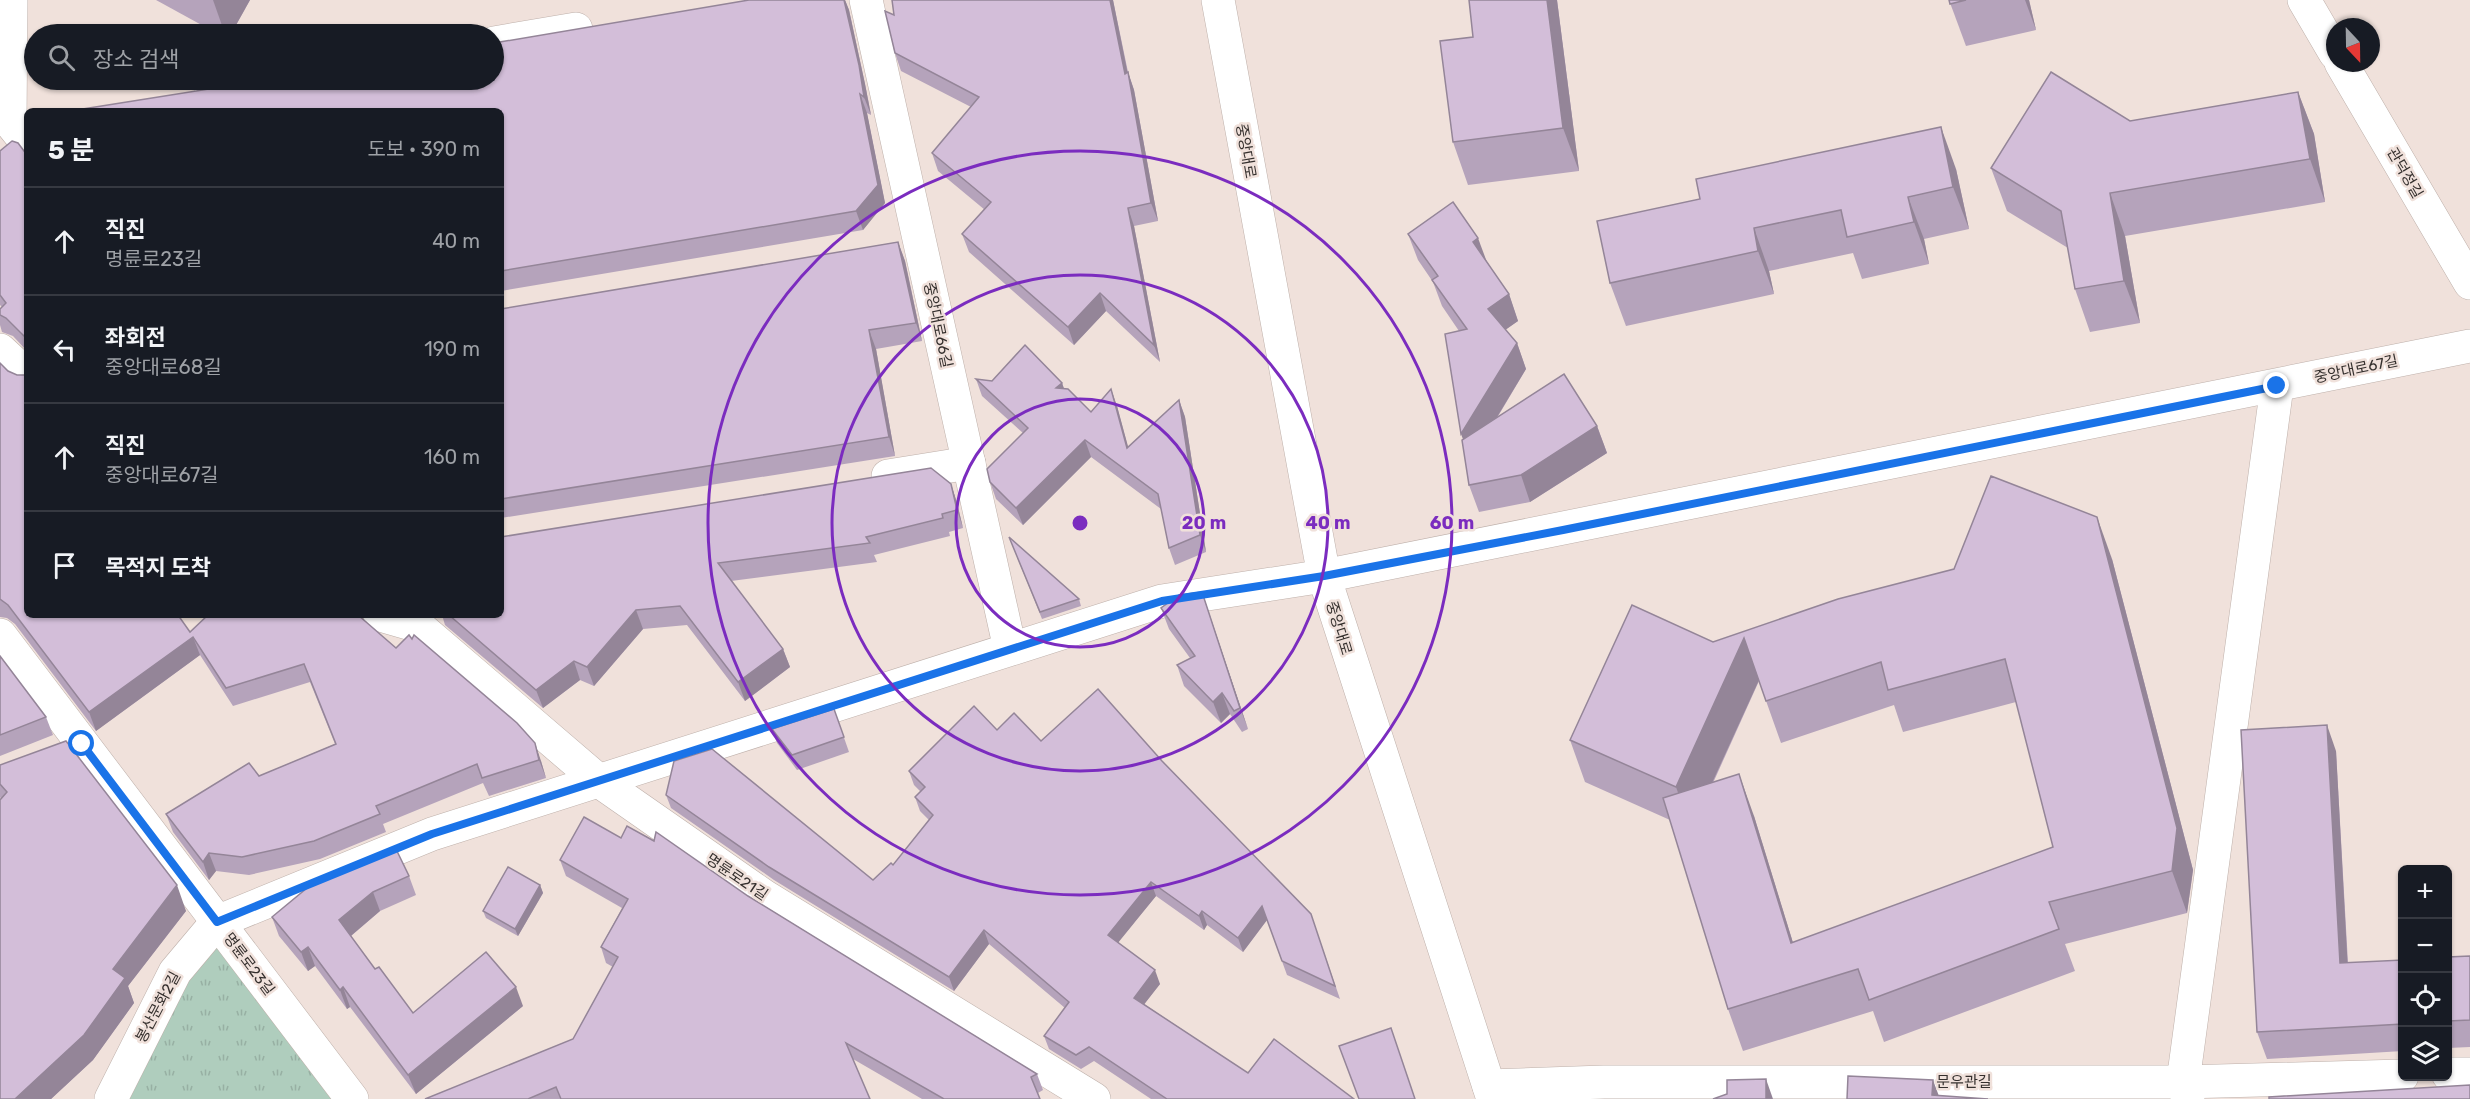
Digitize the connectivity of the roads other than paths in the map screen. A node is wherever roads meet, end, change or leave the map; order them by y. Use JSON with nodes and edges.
{"nodes":[{"id":1,"x":11,"y":0,"type":"edge"},
{"id":2,"x":866,"y":0,"type":"edge"},
{"id":3,"x":1218,"y":0,"type":"edge"},
{"id":4,"x":2304,"y":0,"type":"edge"},
{"id":5,"x":611,"y":23,"type":"edge"},
{"id":6,"x":2326,"y":38,"type":"edge"},
{"id":7,"x":504,"y":40,"type":"edge"},
{"id":8,"x":2346,"y":72,"type":"edge"},
{"id":9,"x":204,"y":90,"type":"edge"},
{"id":10,"x":178,"y":94,"type":"edge"},
{"id":11,"x":16,"y":127,"type":"edge"},
{"id":12,"x":920,"y":239,"type":"junction"},
{"id":13,"x":885,"y":245,"type":"edge"},
{"id":14,"x":2470,"y":283,"type":"edge"},
{"id":15,"x":2470,"y":346,"type":"edge"},
{"id":16,"x":0,"y":350,"type":"edge"},
{"id":17,"x":24,"y":372,"type":"edge"},
{"id":18,"x":2277,"y":386,"type":"junction"},
{"id":19,"x":969,"y":463,"type":"junction"},
{"id":20,"x":864,"y":480,"type":"edge"},
{"id":21,"x":1324,"y":576,"type":"junction"},
{"id":22,"x":396,"y":618,"type":"edge"},
{"id":23,"x":413,"y":621,"type":"edge"},
{"id":24,"x":0,"y":635,"type":"edge"},
{"id":25,"x":1010,"y":649,"type":"junction"},
{"id":26,"x":82,"y":744,"type":"junction"},
{"id":27,"x":51,"y":756,"type":"edge"},
{"id":28,"x":599,"y":781,"type":"junction"},
{"id":29,"x":217,"y":922,"type":"junction"},
{"id":30,"x":2452,"y":1074,"type":"edge"},
{"id":31,"x":2470,"y":1074,"type":"edge"},
{"id":32,"x":2398,"y":1076,"type":"edge"},
{"id":33,"x":2185,"y":1091,"type":"edge"},
{"id":34,"x":1491,"y":1093,"type":"edge"},
{"id":35,"x":111,"y":1099,"type":"edge"},
{"id":36,"x":352,"y":1099,"type":"edge"},
{"id":37,"x":1094,"y":1099,"type":"edge"}],
"edges":[{"from":1,"to":11,"type":"street"},
{"from":2,"to":12,"type":"street","name":"중앙대로66길"},
{"from":3,"to":21,"type":"street","name":"중앙대로"},
{"from":4,"to":6,"type":"street"},
{"from":5,"to":7,"type":"street"},
{"from":8,"to":14,"type":"street","name":"관덕정길"},
{"from":9,"to":10,"type":"street"},
{"from":12,"to":13,"type":"street"},
{"from":12,"to":19,"type":"street","name":"중앙대로66길"},
{"from":15,"to":18,"type":"street","name":"중앙대로67길"},
{"from":16,"to":17,"type":"street"},
{"from":18,"to":21,"type":"street","name":"중앙대로67길"},
{"from":18,"to":33,"type":"street"},
{"from":19,"to":20,"type":"street"},
{"from":19,"to":25,"type":"street","name":"중앙대로66길"},
{"from":21,"to":25,"type":"street","name":"중앙대로67길"},
{"from":21,"to":34,"type":"street","name":"중앙대로"},
{"from":22,"to":23,"type":"street"},
{"from":23,"to":28,"type":"street","name":"명륜로21길"},
{"from":24,"to":26,"type":"street","name":"명륜로23길"},
{"from":25,"to":28,"type":"street","name":"중앙대로67길"},
{"from":26,"to":27,"type":"street"},
{"from":26,"to":29,"type":"street","name":"명륜로23길"},
{"from":28,"to":29,"type":"street","name":"중앙대로67길"},
{"from":28,"to":37,"type":"street","name":"명륜로21길"},
{"from":29,"to":35,"type":"street","name":"봉산문화2길"},
{"from":29,"to":36,"type":"street","name":"명륜로23길"},
{"from":30,"to":31,"type":"street"},
{"from":32,"to":33,"type":"street","name":"문우관길"},
{"from":33,"to":34,"type":"street","name":"문우관길"}]}
